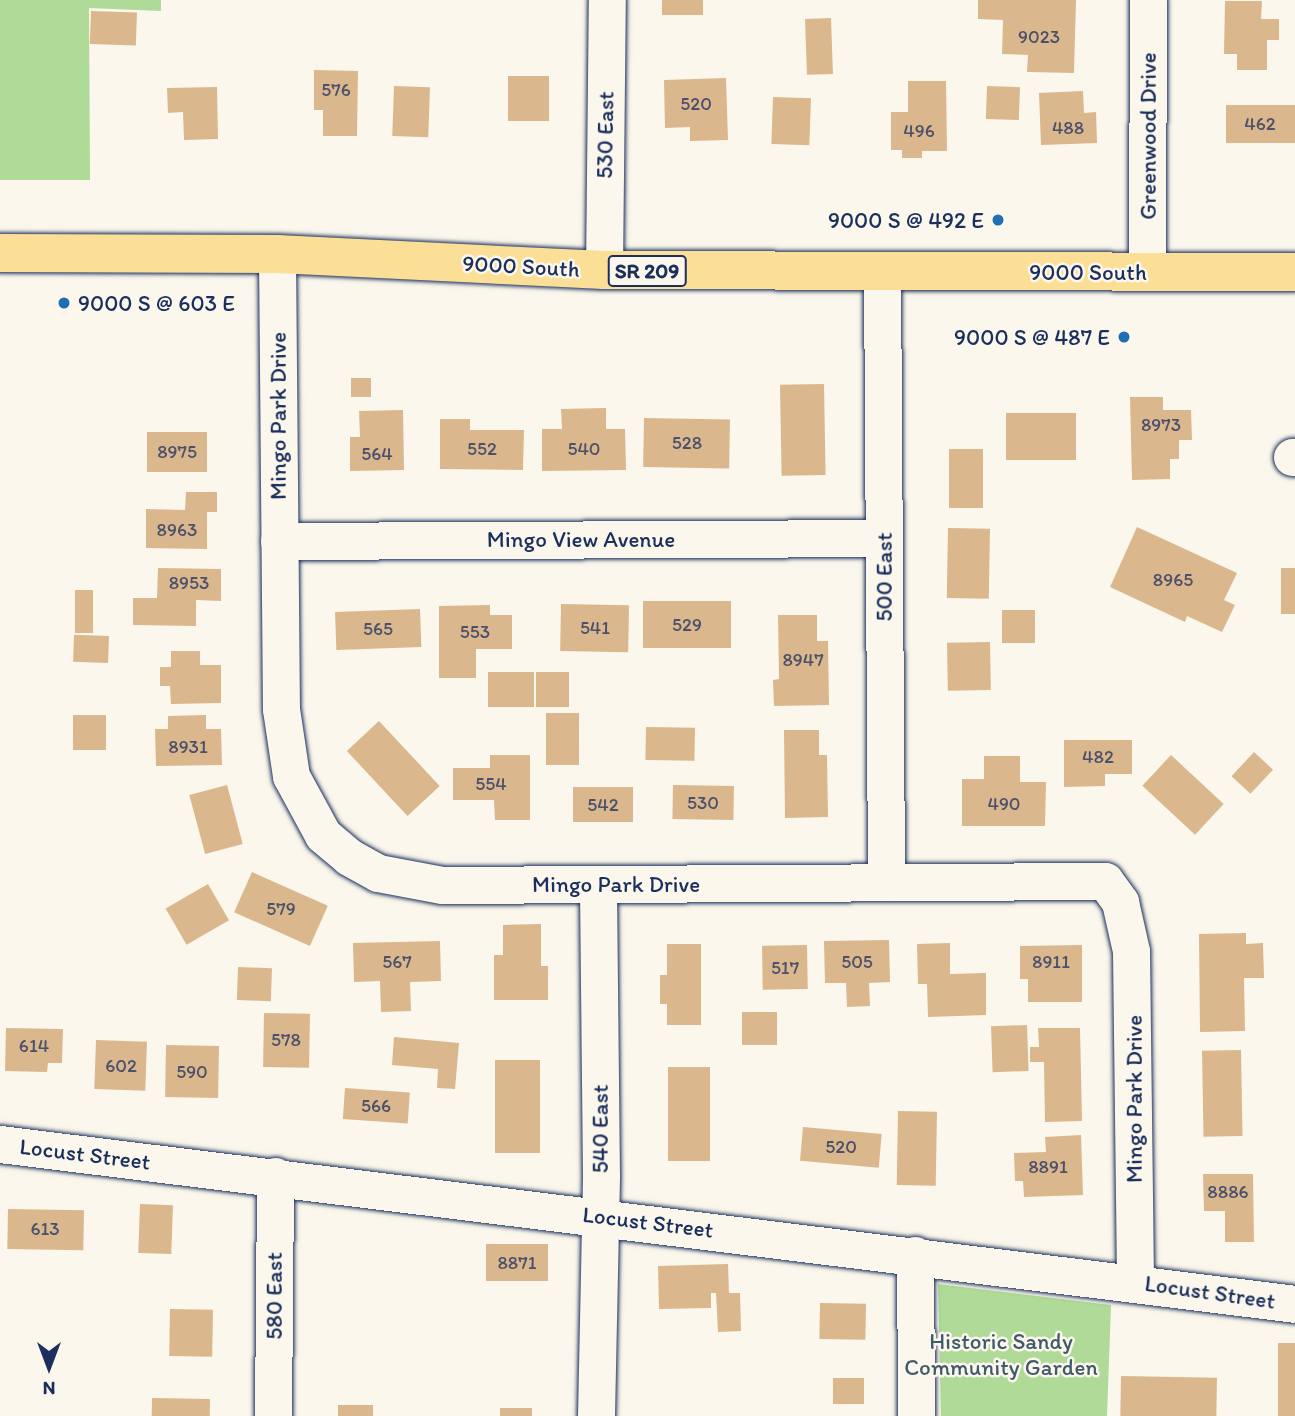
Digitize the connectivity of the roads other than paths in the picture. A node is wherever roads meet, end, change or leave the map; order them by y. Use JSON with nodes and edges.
{"nodes":[{"id":1,"x":607,"y":0,"type":"edge"},
{"id":2,"x":1149,"y":0,"type":"edge"},
{"id":3,"x":0,"y":253,"type":"edge"},
{"id":4,"x":277,"y":254,"type":"junction"},
{"id":5,"x":604,"y":270,"type":"junction"},
{"id":6,"x":882,"y":272,"type":"junction"},
{"id":7,"x":1147,"y":272,"type":"junction"},
{"id":8,"x":1295,"y":272,"type":"edge"},
{"id":9,"x":884,"y":538,"type":"junction"},
{"id":10,"x":279,"y":541,"type":"junction"},
{"id":11,"x":886,"y":883,"type":"junction"},
{"id":12,"x":598,"y":884,"type":"junction"},
{"id":13,"x":0,"y":1144,"type":"edge"},
{"id":14,"x":275,"y":1176,"type":"junction"},
{"id":15,"x":598,"y":1216,"type":"junction"},
{"id":16,"x":915,"y":1255,"type":"junction"},
{"id":17,"x":1135,"y":1283,"type":"junction"},
{"id":18,"x":1295,"y":1304,"type":"edge"},
{"id":19,"x":273,"y":1416,"type":"edge"},
{"id":20,"x":596,"y":1416,"type":"edge"},
{"id":21,"x":916,"y":1416,"type":"edge"}],
"edges":[{"from":1,"to":5,"type":"street","name":"530 East"},
{"from":2,"to":7,"type":"street","name":"Greenwood Drive"},
{"from":3,"to":4,"type":"main road","name":"9000 South","number":"SR 209"},
{"from":4,"to":5,"type":"main road","name":"9000 South","number":"SR 209"},
{"from":4,"to":10,"type":"street","name":"Mingo Park Drive"},
{"from":5,"to":6,"type":"main road","name":"9000 South","number":"SR 209"},
{"from":6,"to":7,"type":"main road","name":"9000 South","number":"SR 209"},
{"from":6,"to":9,"type":"street","name":"500 East"},
{"from":7,"to":8,"type":"main road","name":"9000 South","number":"SR 209"},
{"from":9,"to":10,"type":"street","name":"Mingo View Avenue"},
{"from":9,"to":11,"type":"street","name":"500 East"},
{"from":10,"to":12,"type":"street","name":"Mingo Park Drive"},
{"from":11,"to":12,"type":"street","name":"Mingo Park Drive"},
{"from":11,"to":17,"type":"street","name":"Mingo Park Drive"},
{"from":12,"to":15,"type":"street","name":"540 East"},
{"from":13,"to":14,"type":"street","name":"Locust Street"},
{"from":14,"to":15,"type":"street","name":"Locust Street"},
{"from":14,"to":19,"type":"street","name":"580 East"},
{"from":15,"to":16,"type":"street","name":"Locust Street"},
{"from":15,"to":20,"type":"street","name":"540 East"},
{"from":16,"to":17,"type":"street","name":"Locust Street"},
{"from":16,"to":21,"type":"street"},
{"from":17,"to":18,"type":"street","name":"Locust Street"}]}
